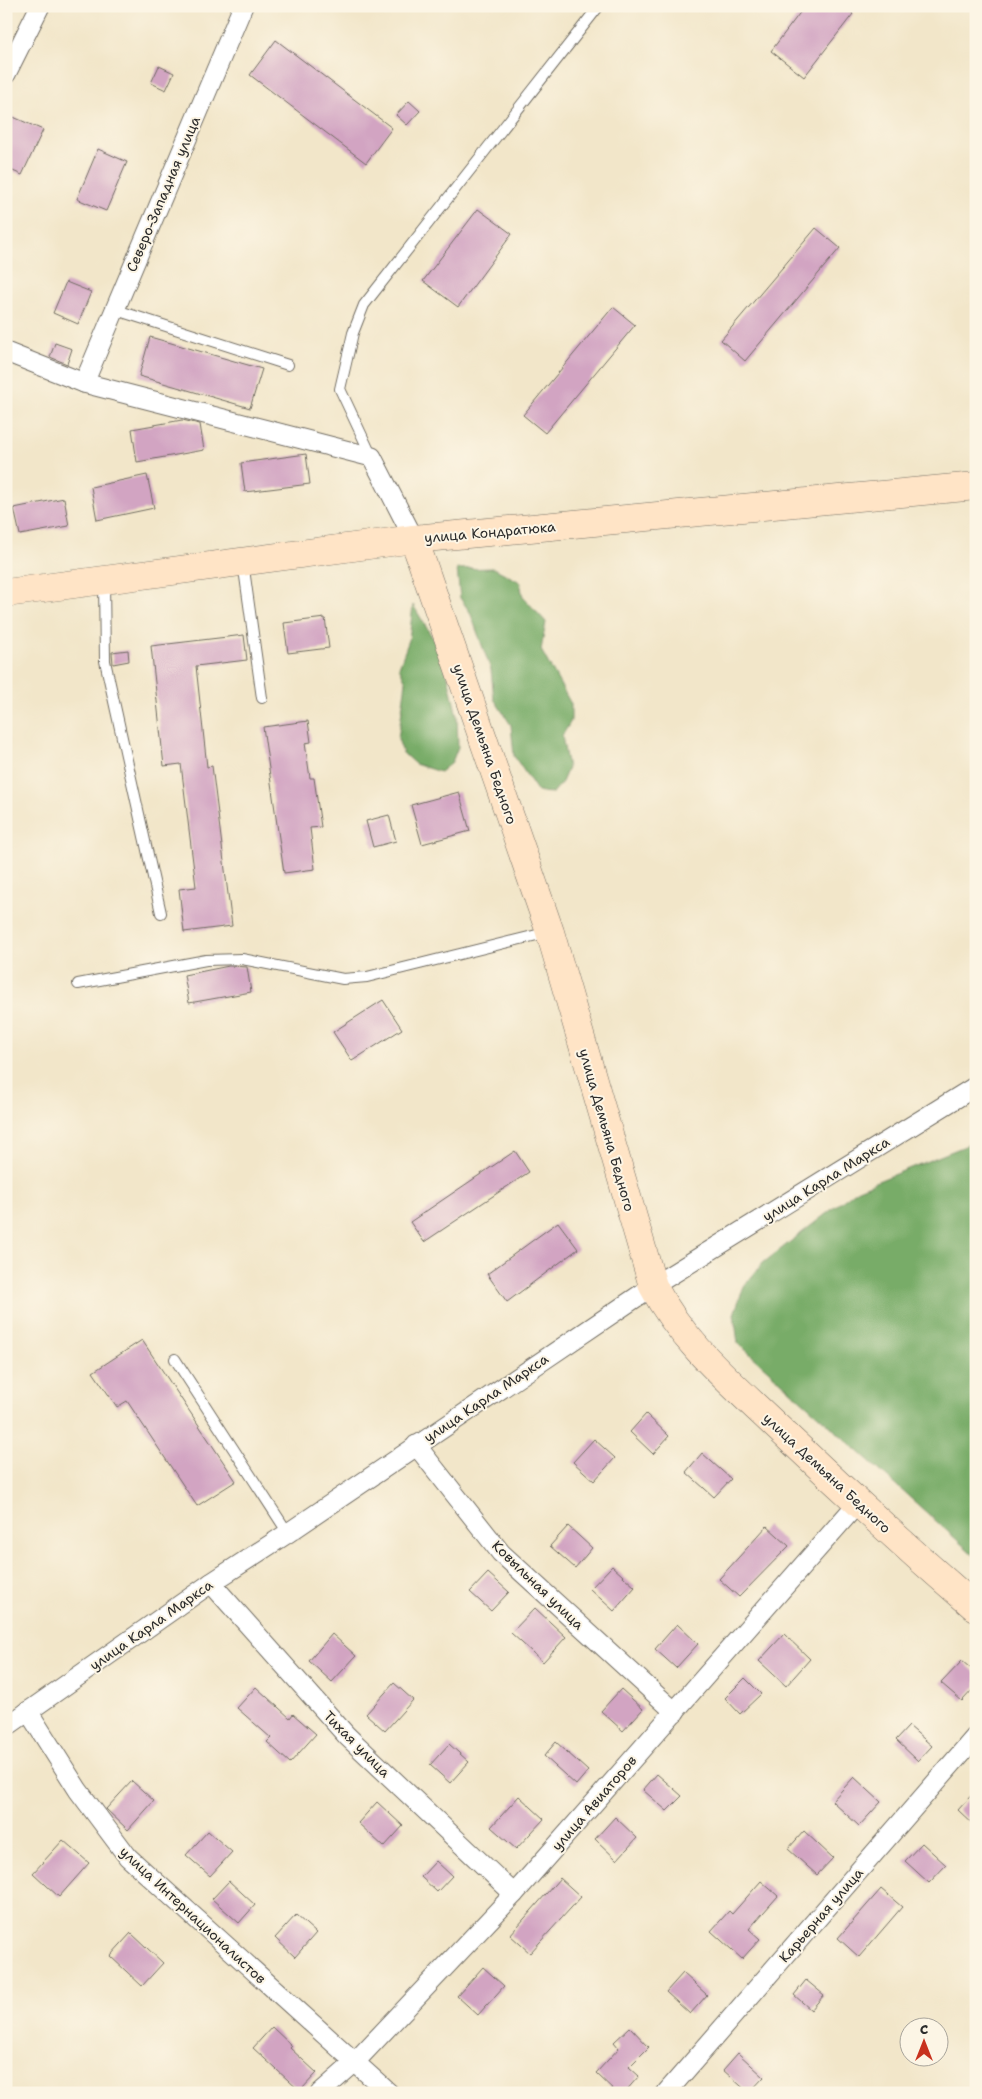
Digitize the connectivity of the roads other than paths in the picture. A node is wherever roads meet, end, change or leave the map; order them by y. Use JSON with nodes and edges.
{"nodes":[{"id":1,"x":40,"y":6,"type":"edge"},
{"id":2,"x":243,"y":6,"type":"edge"},
{"id":3,"x":599,"y":6,"type":"edge"},
{"id":4,"x":6,"y":74,"type":"edge"},
{"id":5,"x":114,"y":309,"type":"junction"},
{"id":6,"x":6,"y":352,"type":"edge"},
{"id":7,"x":288,"y":365,"type":"dead end"},
{"id":8,"x":84,"y":382,"type":"junction"},
{"id":9,"x":372,"y":457,"type":"junction"},
{"id":10,"x":976,"y":486,"type":"edge"},
{"id":11,"x":414,"y":539,"type":"junction"},
{"id":12,"x":243,"y":562,"type":"junction"},
{"id":13,"x":104,"y":580,"type":"junction"},
{"id":14,"x":6,"y":593,"type":"edge"},
{"id":15,"x":262,"y":698,"type":"dead end"},
{"id":16,"x":161,"y":913,"type":"dead end"},
{"id":17,"x":550,"y":932,"type":"junction"},
{"id":18,"x":78,"y":984,"type":"dead end"},
{"id":19,"x":976,"y":1086,"type":"edge"},
{"id":20,"x":653,"y":1286,"type":"junction"},
{"id":21,"x":175,"y":1360,"type":"dead end"},
{"id":22,"x":416,"y":1445,"type":"junction"},
{"id":23,"x":857,"y":1504,"type":"junction"},
{"id":24,"x":288,"y":1533,"type":"junction"},
{"id":25,"x":211,"y":1583,"type":"junction"},
{"id":26,"x":976,"y":1608,"type":"edge"},
{"id":27,"x":28,"y":1711,"type":"junction"},
{"id":28,"x":675,"y":1712,"type":"junction"},
{"id":29,"x":6,"y":1727,"type":"edge"},
{"id":30,"x":976,"y":1736,"type":"edge"},
{"id":31,"x":514,"y":1894,"type":"junction"},
{"id":32,"x":354,"y":2063,"type":"junction"},
{"id":33,"x":320,"y":2093,"type":"edge"},
{"id":34,"x":389,"y":2093,"type":"edge"},
{"id":35,"x":666,"y":2093,"type":"edge"}],
"edges":[{"from":1,"to":4,"type":"street"},
{"from":2,"to":5,"type":"street","name":"Северо-Западная улица"},
{"from":3,"to":9,"type":"lane"},
{"from":5,"to":7,"type":"lane"},
{"from":5,"to":8,"type":"street","name":"Северо-Западная улица"},
{"from":6,"to":8,"type":"street"},
{"from":8,"to":9,"type":"street"},
{"from":9,"to":11,"type":"street"},
{"from":10,"to":11,"type":"street","name":"улица Кондратюка"},
{"from":11,"to":12,"type":"street","name":"улица Кондратюка"},
{"from":11,"to":17,"type":"street","name":"улица Демьяна Бедного"},
{"from":12,"to":13,"type":"street","name":"улица Кондратюка"},
{"from":12,"to":15,"type":"lane"},
{"from":13,"to":14,"type":"street","name":"улица Кондратюка"},
{"from":13,"to":16,"type":"lane"},
{"from":17,"to":18,"type":"lane"},
{"from":17,"to":20,"type":"street","name":"улица Демьяна Бедного"},
{"from":19,"to":20,"type":"street","name":"улица Карла Маркса"},
{"from":20,"to":22,"type":"street","name":"улица Карла Маркса"},
{"from":20,"to":23,"type":"street","name":"улица Демьяна Бедного"},
{"from":21,"to":24,"type":"lane"},
{"from":22,"to":24,"type":"street","name":"улица Карла Маркса"},
{"from":22,"to":28,"type":"street","name":"Ковыльная улица"},
{"from":23,"to":26,"type":"street","name":"улица Демьяна Бедного"},
{"from":23,"to":28,"type":"street","name":"улица Авиаторов"},
{"from":24,"to":25,"type":"street","name":"улица Карла Маркса"},
{"from":25,"to":27,"type":"street","name":"улица Карла Маркса"},
{"from":25,"to":31,"type":"street","name":"Тихая улица"},
{"from":27,"to":29,"type":"street","name":"улица Карла Маркса"},
{"from":27,"to":32,"type":"street","name":"улица Интернационалистов"},
{"from":28,"to":31,"type":"street","name":"улица Авиаторов"},
{"from":30,"to":35,"type":"street","name":"Карьерная улица"},
{"from":31,"to":32,"type":"street","name":"улица Авиаторов"},
{"from":32,"to":33,"type":"street","name":"улица Авиаторов"},
{"from":32,"to":34,"type":"street","name":"улица Интернационалистов"}]}
